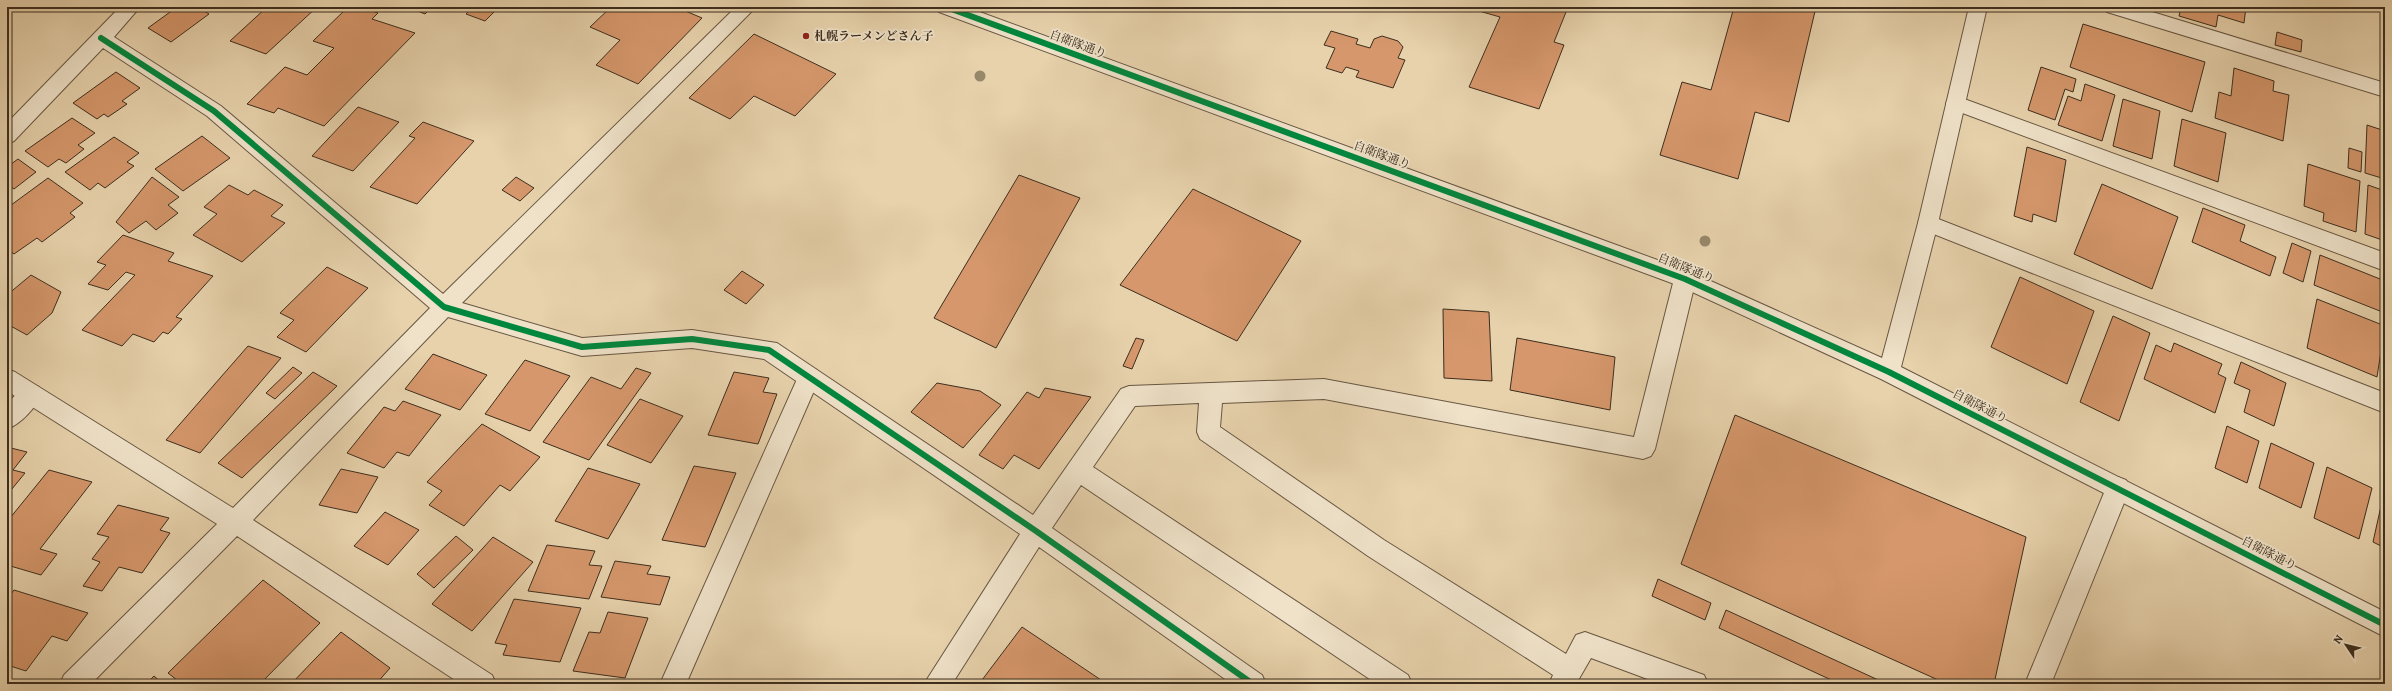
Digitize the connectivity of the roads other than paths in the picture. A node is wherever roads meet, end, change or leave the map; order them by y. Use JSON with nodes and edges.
{"nodes":[{"id":1,"x":131,"y":7,"type":"edge"},
{"id":2,"x":747,"y":7,"type":"edge"},
{"id":3,"x":946,"y":7,"type":"edge"},
{"id":4,"x":1978,"y":7,"type":"edge"},
{"id":5,"x":2114,"y":7,"type":"edge"},
{"id":6,"x":101,"y":38,"type":"junction"},
{"id":7,"x":2385,"y":90,"type":"edge"},
{"id":8,"x":1956,"y":103,"type":"junction"},
{"id":9,"x":7,"y":136,"type":"edge"},
{"id":10,"x":1928,"y":223,"type":"junction"},
{"id":11,"x":2385,"y":262,"type":"edge"},
{"id":12,"x":1685,"y":278,"type":"junction"},
{"id":13,"x":444,"y":307,"type":"junction"},
{"id":14,"x":1889,"y":372,"type":"junction"},
{"id":15,"x":809,"y":377,"type":"junction"},
{"id":16,"x":7,"y":379,"type":"edge"},
{"id":17,"x":1211,"y":393,"type":"junction"},
{"id":18,"x":31,"y":394,"type":"junction"},
{"id":19,"x":2385,"y":403,"type":"edge"},
{"id":20,"x":7,"y":419,"type":"edge"},
{"id":21,"x":1078,"y":470,"type":"junction"},
{"id":22,"x":2118,"y":488,"type":"junction"},
{"id":23,"x":235,"y":522,"type":"junction"},
{"id":24,"x":1036,"y":531,"type":"junction"},
{"id":25,"x":2385,"y":625,"type":"edge"},
{"id":26,"x":1566,"y":678,"type":"edge"},
{"id":27,"x":477,"y":683,"type":"edge"},
{"id":28,"x":73,"y":684,"type":"edge"},
{"id":29,"x":673,"y":684,"type":"edge"},
{"id":30,"x":937,"y":684,"type":"edge"},
{"id":31,"x":1253,"y":684,"type":"edge"},
{"id":32,"x":1399,"y":684,"type":"edge"},
{"id":33,"x":1695,"y":684,"type":"edge"},
{"id":34,"x":2038,"y":684,"type":"edge"}],
"edges":[{"from":1,"to":6,"type":"street"},
{"from":2,"to":13,"type":"street"},
{"from":3,"to":12,"type":"street","name":"自衛隊通り"},
{"from":4,"to":8,"type":"street"},
{"from":5,"to":7,"type":"street"},
{"from":6,"to":9,"type":"street"},
{"from":6,"to":13,"type":"street"},
{"from":8,"to":10,"type":"street"},
{"from":8,"to":11,"type":"street"},
{"from":10,"to":14,"type":"street"},
{"from":10,"to":19,"type":"street"},
{"from":12,"to":14,"type":"street","name":"自衛隊通り"},
{"from":12,"to":17,"type":"street"},
{"from":13,"to":15,"type":"street"},
{"from":13,"to":23,"type":"street"},
{"from":14,"to":22,"type":"street","name":"自衛隊通り"},
{"from":15,"to":24,"type":"street"},
{"from":15,"to":29,"type":"street"},
{"from":16,"to":18,"type":"street"},
{"from":17,"to":21,"type":"street"},
{"from":17,"to":26,"type":"street"},
{"from":18,"to":20,"type":"street"},
{"from":18,"to":23,"type":"street"},
{"from":21,"to":24,"type":"street"},
{"from":21,"to":32,"type":"street"},
{"from":22,"to":25,"type":"street","name":"自衛隊通り"},
{"from":22,"to":34,"type":"street"},
{"from":23,"to":27,"type":"street"},
{"from":23,"to":28,"type":"street"},
{"from":24,"to":30,"type":"street"},
{"from":24,"to":31,"type":"street"},
{"from":26,"to":33,"type":"street"}]}
